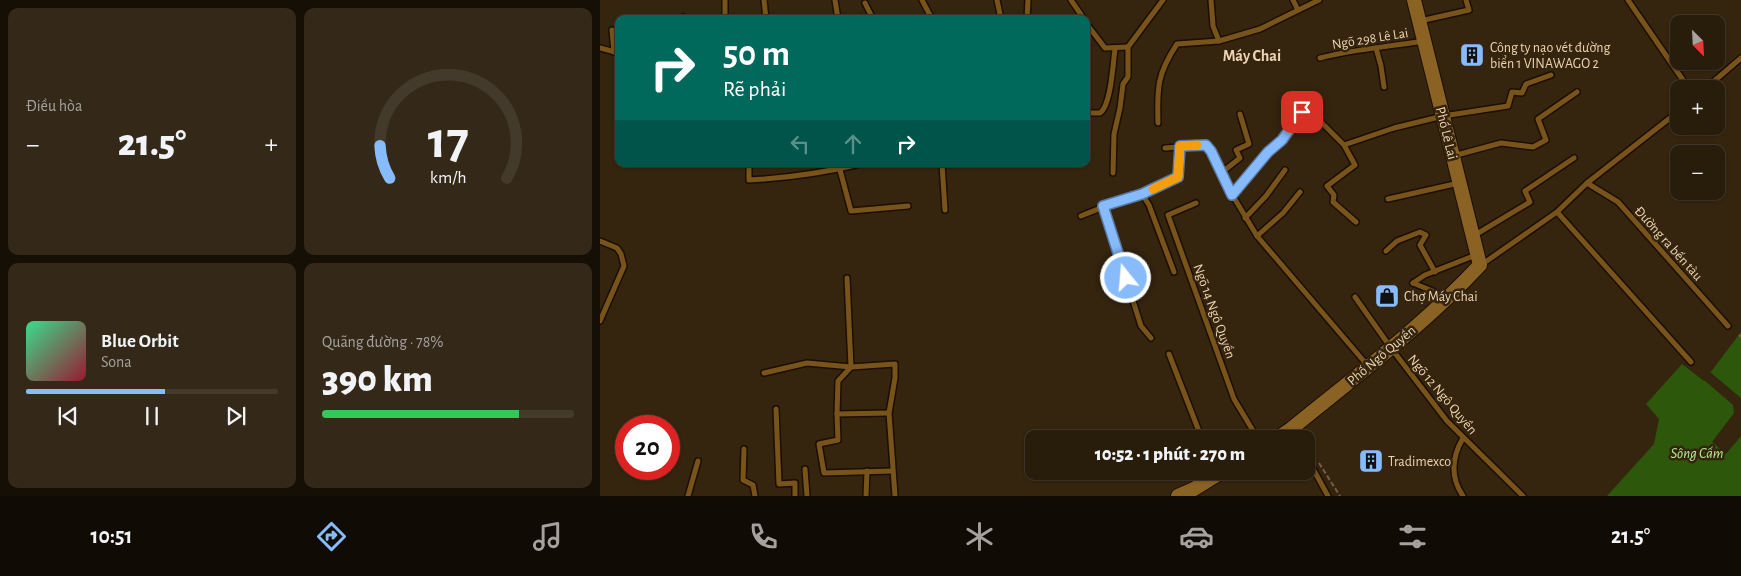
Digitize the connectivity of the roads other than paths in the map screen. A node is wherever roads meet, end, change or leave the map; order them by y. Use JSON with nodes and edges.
{"nodes":[{"id":1,"x":725,"y":0,"type":"edge"},
{"id":2,"x":764,"y":0,"type":"edge"},
{"id":3,"x":835,"y":0,"type":"edge"},
{"id":4,"x":922,"y":0,"type":"edge"},
{"id":5,"x":998,"y":0,"type":"edge"},
{"id":6,"x":1028,"y":0,"type":"edge"},
{"id":7,"x":1071,"y":0,"type":"edge"},
{"id":8,"x":1163,"y":0,"type":"edge"},
{"id":9,"x":1211,"y":0,"type":"edge"},
{"id":10,"x":1293,"y":0,"type":"edge"},
{"id":11,"x":1318,"y":0,"type":"edge"},
{"id":12,"x":1414,"y":0,"type":"edge"},
{"id":13,"x":1466,"y":0,"type":"edge"},
{"id":14,"x":1628,"y":0,"type":"edge"},
{"id":15,"x":865,"y":3,"type":"dead end"},
{"id":16,"x":1298,"y":10,"type":"junction"},
{"id":17,"x":725,"y":15,"type":"edge"},
{"id":18,"x":766,"y":15,"type":"edge"},
{"id":19,"x":837,"y":15,"type":"edge"},
{"id":20,"x":870,"y":15,"type":"edge"},
{"id":21,"x":930,"y":15,"type":"edge"},
{"id":22,"x":1000,"y":15,"type":"edge"},
{"id":23,"x":1027,"y":15,"type":"edge"},
{"id":24,"x":1081,"y":15,"type":"edge"},
{"id":25,"x":1420,"y":22,"type":"junction"},
{"id":26,"x":1090,"y":28,"type":"edge"},
{"id":27,"x":612,"y":30,"type":"dead end"},
{"id":28,"x":1219,"y":41,"type":"junction"},
{"id":29,"x":1423,"y":41,"type":"junction"},
{"id":30,"x":615,"y":46,"type":"edge"},
{"id":31,"x":1128,"y":47,"type":"junction"},
{"id":32,"x":600,"y":48,"type":"edge"},
{"id":33,"x":1376,"y":48,"type":"junction"},
{"id":34,"x":1115,"y":49,"type":"junction"},
{"id":35,"x":615,"y":52,"type":"edge"},
{"id":36,"x":1320,"y":58,"type":"dead end"},
{"id":37,"x":1741,"y":58,"type":"edge"},
{"id":38,"x":1550,"y":75,"type":"dead end"},
{"id":39,"x":1683,"y":80,"type":"edge"},
{"id":40,"x":1715,"y":80,"type":"edge"},
{"id":41,"x":1384,"y":87,"type":"dead end"},
{"id":42,"x":1577,"y":92,"type":"dead end"},
{"id":43,"x":1302,"y":112,"type":"dead end"},
{"id":44,"x":1090,"y":113,"type":"edge"},
{"id":45,"x":1240,"y":114,"type":"dead end"},
{"id":46,"x":1443,"y":116,"type":"junction"},
{"id":47,"x":1670,"y":118,"type":"edge"},
{"id":48,"x":1322,"y":122,"type":"dead end"},
{"id":49,"x":1158,"y":123,"type":"dead end"},
{"id":50,"x":1344,"y":145,"type":"junction"},
{"id":51,"x":1180,"y":146,"type":"junction"},
{"id":52,"x":1165,"y":148,"type":"dead end"},
{"id":53,"x":1453,"y":156,"type":"junction"},
{"id":54,"x":1574,"y":158,"type":"dead end"},
{"id":55,"x":748,"y":167,"type":"edge"},
{"id":56,"x":850,"y":167,"type":"edge"},
{"id":57,"x":942,"y":167,"type":"edge"},
{"id":58,"x":840,"y":170,"type":"junction"},
{"id":59,"x":1285,"y":170,"type":"dead end"},
{"id":60,"x":1113,"y":173,"type":"dead end"},
{"id":61,"x":1221,"y":173,"type":"junction"},
{"id":62,"x":1459,"y":182,"type":"junction"},
{"id":63,"x":1587,"y":183,"type":"junction"},
{"id":64,"x":1300,"y":192,"type":"dead end"},
{"id":65,"x":1142,"y":194,"type":"junction"},
{"id":66,"x":1232,"y":195,"type":"junction"},
{"id":67,"x":1388,"y":200,"type":"dead end"},
{"id":68,"x":1196,"y":203,"type":"dead end"},
{"id":69,"x":908,"y":206,"type":"dead end"},
{"id":70,"x":1103,"y":206,"type":"junction"},
{"id":71,"x":945,"y":210,"type":"dead end"},
{"id":72,"x":1557,"y":212,"type":"junction"},
{"id":73,"x":1081,"y":216,"type":"dead end"},
{"id":74,"x":1245,"y":218,"type":"junction"},
{"id":75,"x":1356,"y":222,"type":"dead end"},
{"id":76,"x":1257,"y":236,"type":"junction"},
{"id":77,"x":1473,"y":236,"type":"junction"},
{"id":78,"x":600,"y":241,"type":"edge"},
{"id":79,"x":1386,"y":251,"type":"dead end"},
{"id":80,"x":1479,"y":260,"type":"junction"},
{"id":81,"x":1174,"y":272,"type":"dead end"},
{"id":82,"x":1435,"y":272,"type":"junction"},
{"id":83,"x":847,"y":278,"type":"dead end"},
{"id":84,"x":1355,"y":297,"type":"dead end"},
{"id":85,"x":1449,"y":298,"type":"junction"},
{"id":86,"x":600,"y":321,"type":"edge"},
{"id":87,"x":1728,"y":326,"type":"dead end"},
{"id":88,"x":1151,"y":338,"type":"dead end"},
{"id":89,"x":1391,"y":348,"type":"junction"},
{"id":90,"x":1169,"y":354,"type":"dead end"},
{"id":91,"x":1691,"y":362,"type":"dead end"},
{"id":92,"x":1368,"y":367,"type":"junction"},
{"id":93,"x":851,"y":368,"type":"junction"},
{"id":94,"x":764,"y":373,"type":"dead end"},
{"id":95,"x":776,"y":409,"type":"dead end"},
{"id":96,"x":889,"y":413,"type":"junction"},
{"id":97,"x":837,"y":414,"type":"junction"},
{"id":98,"x":1199,"y":430,"type":"edge"},
{"id":99,"x":1253,"y":430,"type":"edge"},
{"id":100,"x":1298,"y":430,"type":"edge"},
{"id":101,"x":1463,"y":438,"type":"junction"},
{"id":102,"x":744,"y":449,"type":"dead end"},
{"id":103,"x":698,"y":462,"type":"dead end"},
{"id":104,"x":806,"y":468,"type":"dead end"},
{"id":105,"x":867,"y":471,"type":"junction"},
{"id":106,"x":892,"y":471,"type":"junction"},
{"id":107,"x":1315,"y":472,"type":"edge"},
{"id":108,"x":1210,"y":480,"type":"edge"},
{"id":109,"x":1196,"y":493,"type":"edge"},
{"id":110,"x":688,"y":496,"type":"edge"},
{"id":111,"x":755,"y":496,"type":"edge"},
{"id":112,"x":795,"y":496,"type":"edge"},
{"id":113,"x":807,"y":496,"type":"edge"},
{"id":114,"x":866,"y":496,"type":"edge"},
{"id":115,"x":894,"y":496,"type":"edge"},
{"id":116,"x":1178,"y":496,"type":"edge"},
{"id":117,"x":1328,"y":496,"type":"edge"},
{"id":118,"x":1463,"y":496,"type":"edge"},
{"id":119,"x":1523,"y":496,"type":"edge"}],
"edges":[{"from":1,"to":17,"type":"lane"},
{"from":2,"to":18,"type":"lane"},
{"from":3,"to":19,"type":"lane"},
{"from":4,"to":21,"type":"lane"},
{"from":5,"to":22,"type":"lane"},
{"from":6,"to":23,"type":"lane"},
{"from":7,"to":24,"type":"lane"},
{"from":8,"to":31,"type":"lane"},
{"from":9,"to":28,"type":"lane"},
{"from":10,"to":16,"type":"lane"},
{"from":11,"to":16,"type":"lane"},
{"from":12,"to":25,"type":"street","name":"Phố Lê Lai"},
{"from":13,"to":25,"type":"lane"},
{"from":14,"to":39,"type":"lane"},
{"from":15,"to":20,"type":"lane"},
{"from":16,"to":28,"type":"lane"},
{"from":25,"to":29,"type":"street","name":"Phố Lê Lai"},
{"from":26,"to":34,"type":"lane"},
{"from":27,"to":30,"type":"lane"},
{"from":28,"to":49,"type":"lane"},
{"from":29,"to":33,"type":"lane","name":"Ngõ 298 Lê Lai"},
{"from":29,"to":46,"type":"street","name":"Phố Lê Lai"},
{"from":31,"to":34,"type":"lane"},
{"from":31,"to":60,"type":"lane"},
{"from":32,"to":35,"type":"lane"},
{"from":33,"to":36,"type":"lane","name":"Ngõ 298 Lê Lai"},
{"from":33,"to":41,"type":"lane"},
{"from":34,"to":44,"type":"lane"},
{"from":37,"to":40,"type":"lane"},
{"from":38,"to":46,"type":"lane"},
{"from":42,"to":53,"type":"lane"},
{"from":43,"to":66,"type":"lane"},
{"from":45,"to":61,"type":"lane"},
{"from":46,"to":50,"type":"lane"},
{"from":46,"to":53,"type":"street","name":"Phố Lê Lai"},
{"from":47,"to":63,"type":"lane"},
{"from":48,"to":50,"type":"lane"},
{"from":50,"to":75,"type":"lane"},
{"from":51,"to":52,"type":"lane"},
{"from":51,"to":61,"type":"lane"},
{"from":51,"to":65,"type":"lane"},
{"from":53,"to":62,"type":"street","name":"Phố Lê Lai"},
{"from":54,"to":77,"type":"lane"},
{"from":55,"to":58,"type":"lane"},
{"from":56,"to":58,"type":"lane"},
{"from":57,"to":71,"type":"lane"},
{"from":58,"to":69,"type":"lane"},
{"from":59,"to":74,"type":"lane"},
{"from":61,"to":66,"type":"lane"},
{"from":62,"to":67,"type":"lane"},
{"from":62,"to":77,"type":"street","name":"Phố Lê Lai"},
{"from":63,"to":72,"type":"lane"},
{"from":63,"to":87,"type":"lane","name":"Đường ra bến tàu"},
{"from":64,"to":76,"type":"lane"},
{"from":65,"to":70,"type":"lane"},
{"from":65,"to":81,"type":"lane"},
{"from":66,"to":74,"type":"lane"},
{"from":68,"to":99,"type":"lane","name":"Ngõ 14 Ngô Quyền"},
{"from":70,"to":73,"type":"lane"},
{"from":70,"to":88,"type":"lane"},
{"from":72,"to":80,"type":"lane"},
{"from":72,"to":91,"type":"lane"},
{"from":74,"to":76,"type":"lane"},
{"from":76,"to":92,"type":"lane"},
{"from":77,"to":80,"type":"street","name":"Phố Lê Lai"},
{"from":78,"to":86,"type":"lane"},
{"from":79,"to":82,"type":"lane"},
{"from":80,"to":82,"type":"lane"},
{"from":80,"to":85,"type":"street","name":"Phố Ngô Quyền"},
{"from":82,"to":85,"type":"lane"},
{"from":83,"to":93,"type":"lane"},
{"from":84,"to":89,"type":"lane","name":"Ngõ 12 Ngô Quyền"},
{"from":85,"to":89,"type":"street","name":"Phố Ngô Quyền"},
{"from":89,"to":92,"type":"street","name":"Phố Ngô Quyền"},
{"from":89,"to":101,"type":"lane","name":"Ngõ 12 Ngô Quyền"},
{"from":90,"to":98,"type":"lane"},
{"from":92,"to":100,"type":"street","name":"Phố Ngô Quyền"},
{"from":93,"to":94,"type":"lane"},
{"from":93,"to":96,"type":"lane"},
{"from":93,"to":97,"type":"lane"},
{"from":95,"to":112,"type":"lane"},
{"from":96,"to":97,"type":"lane"},
{"from":96,"to":106,"type":"lane"},
{"from":97,"to":105,"type":"lane"},
{"from":101,"to":118,"type":"lane"},
{"from":101,"to":119,"type":"lane","name":"Ngõ 12 Ngô Quyền"},
{"from":102,"to":111,"type":"lane"},
{"from":103,"to":110,"type":"lane"},
{"from":104,"to":113,"type":"lane"},
{"from":105,"to":106,"type":"lane"},
{"from":105,"to":114,"type":"lane"},
{"from":106,"to":115,"type":"lane"},
{"from":107,"to":117,"type":"lane"},
{"from":108,"to":109,"type":"street"},
{"from":109,"to":116,"type":"street"}]}
